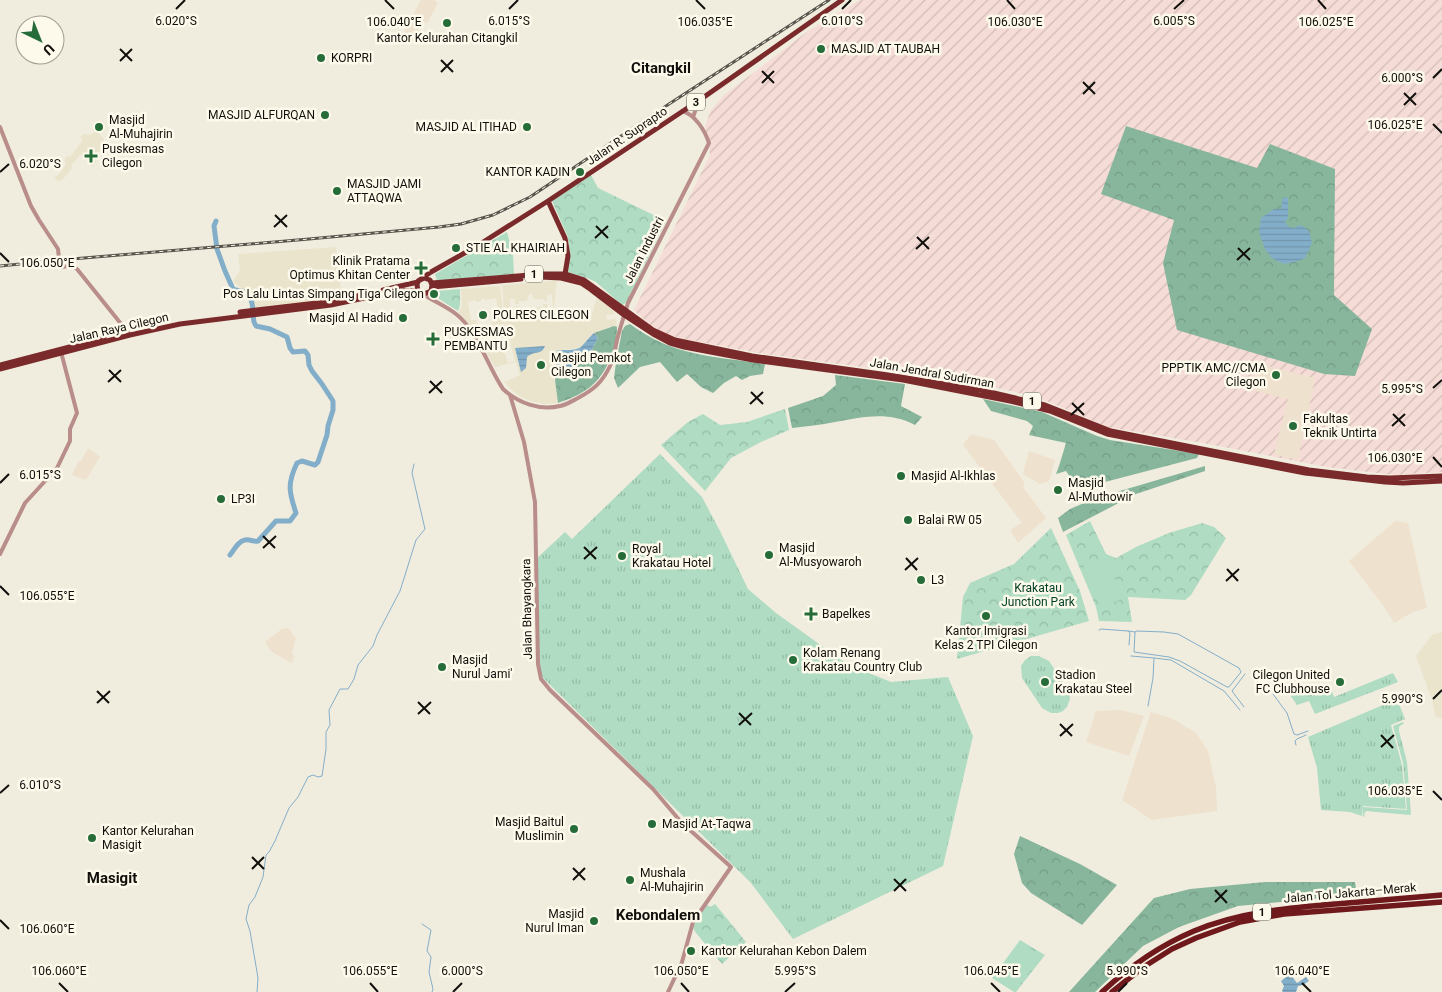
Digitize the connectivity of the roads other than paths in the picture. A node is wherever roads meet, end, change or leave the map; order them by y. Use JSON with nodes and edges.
{"nodes":[{"id":1,"x":842,"y":0,"type":"edge"},
{"id":2,"x":704,"y":97,"type":"junction"},
{"id":3,"x":682,"y":111,"type":"junction"},
{"id":4,"x":693,"y":117,"type":"junction"},
{"id":5,"x":0,"y":127,"type":"edge"},
{"id":6,"x":548,"y":201,"type":"junction"},
{"id":7,"x":565,"y":274,"type":"junction"},
{"id":8,"x":418,"y":282,"type":"junction"},
{"id":9,"x":432,"y":285,"type":"junction"},
{"id":10,"x":420,"y":292,"type":"junction"},
{"id":11,"x":249,"y":313,"type":"junction"},
{"id":12,"x":625,"y":313,"type":"junction"},
{"id":13,"x":129,"y":334,"type":"junction"},
{"id":14,"x":61,"y":351,"type":"junction"},
{"id":15,"x":0,"y":365,"type":"edge"},
{"id":16,"x":0,"y":369,"type":"edge"},
{"id":17,"x":510,"y":395,"type":"junction"},
{"id":18,"x":1442,"y":476,"type":"edge"},
{"id":19,"x":1442,"y":481,"type":"edge"},
{"id":20,"x":0,"y":554,"type":"edge"},
{"id":21,"x":1442,"y":895,"type":"edge"},
{"id":22,"x":1442,"y":902,"type":"edge"},
{"id":23,"x":668,"y":992,"type":"edge"},
{"id":24,"x":1102,"y":992,"type":"edge"},
{"id":25,"x":1112,"y":992,"type":"edge"}],
"edges":[{"from":1,"to":2,"type":"highway","name":"Jalan R. Suprapto","number":"3"},
{"from":2,"to":3,"type":"highway","name":"Jalan R. Suprapto","number":"3"},
{"from":2,"to":4,"type":"street"},
{"from":3,"to":4,"type":"street","name":"Jalan Industri"},
{"from":3,"to":6,"type":"highway","name":"Jalan R. Suprapto","number":"3"},
{"from":4,"to":12,"type":"street","name":"Jalan Industri"},
{"from":5,"to":13,"type":"street"},
{"from":6,"to":7,"type":"highway"},
{"from":6,"to":8,"type":"highway","name":"Jalan R. Suprapto","number":"3"},
{"from":7,"to":9,"type":"highway","name":"Jalan Jendral Sudirman","number":"1"},
{"from":7,"to":12,"type":"highway","name":"Jalan Jendral Sudirman","number":"1"},
{"from":8,"to":9,"type":"highway","number":"1"},
{"from":8,"to":10,"type":"highway"},
{"from":8,"to":11,"type":"highway","number":"1"},
{"from":9,"to":10,"type":"highway","number":"1"},
{"from":9,"to":12,"type":"highway","name":"Jalan Jendral Sudirman","number":"1"},
{"from":10,"to":11,"type":"highway","number":"1"},
{"from":10,"to":17,"type":"street"},
{"from":11,"to":13,"type":"highway","name":"Jalan Raya Cilegon","number":"1"},
{"from":12,"to":17,"type":"street","name":"Jalan Industri"},
{"from":12,"to":18,"type":"highway","name":"Jalan Jendral Sudirman","number":"1"},
{"from":12,"to":19,"type":"highway","name":"Jalan Jendral Sudirman","number":"1"},
{"from":13,"to":14,"type":"highway","name":"Jalan Raya Cilegon","number":"1"},
{"from":14,"to":15,"type":"highway","name":"Jalan Raya Cilegon","number":"1"},
{"from":14,"to":16,"type":"highway","name":"Jalan Raya Cilegon","number":"1"},
{"from":14,"to":20,"type":"street"},
{"from":17,"to":23,"type":"street","name":"Jalan Bhayangkara"},
{"from":21,"to":24,"type":"highway","name":"Jalan Tol Jakarta–Merak","number":"1"},
{"from":22,"to":25,"type":"highway","name":"Jalan Tol Jakarta–Merak","number":"1"}]}
